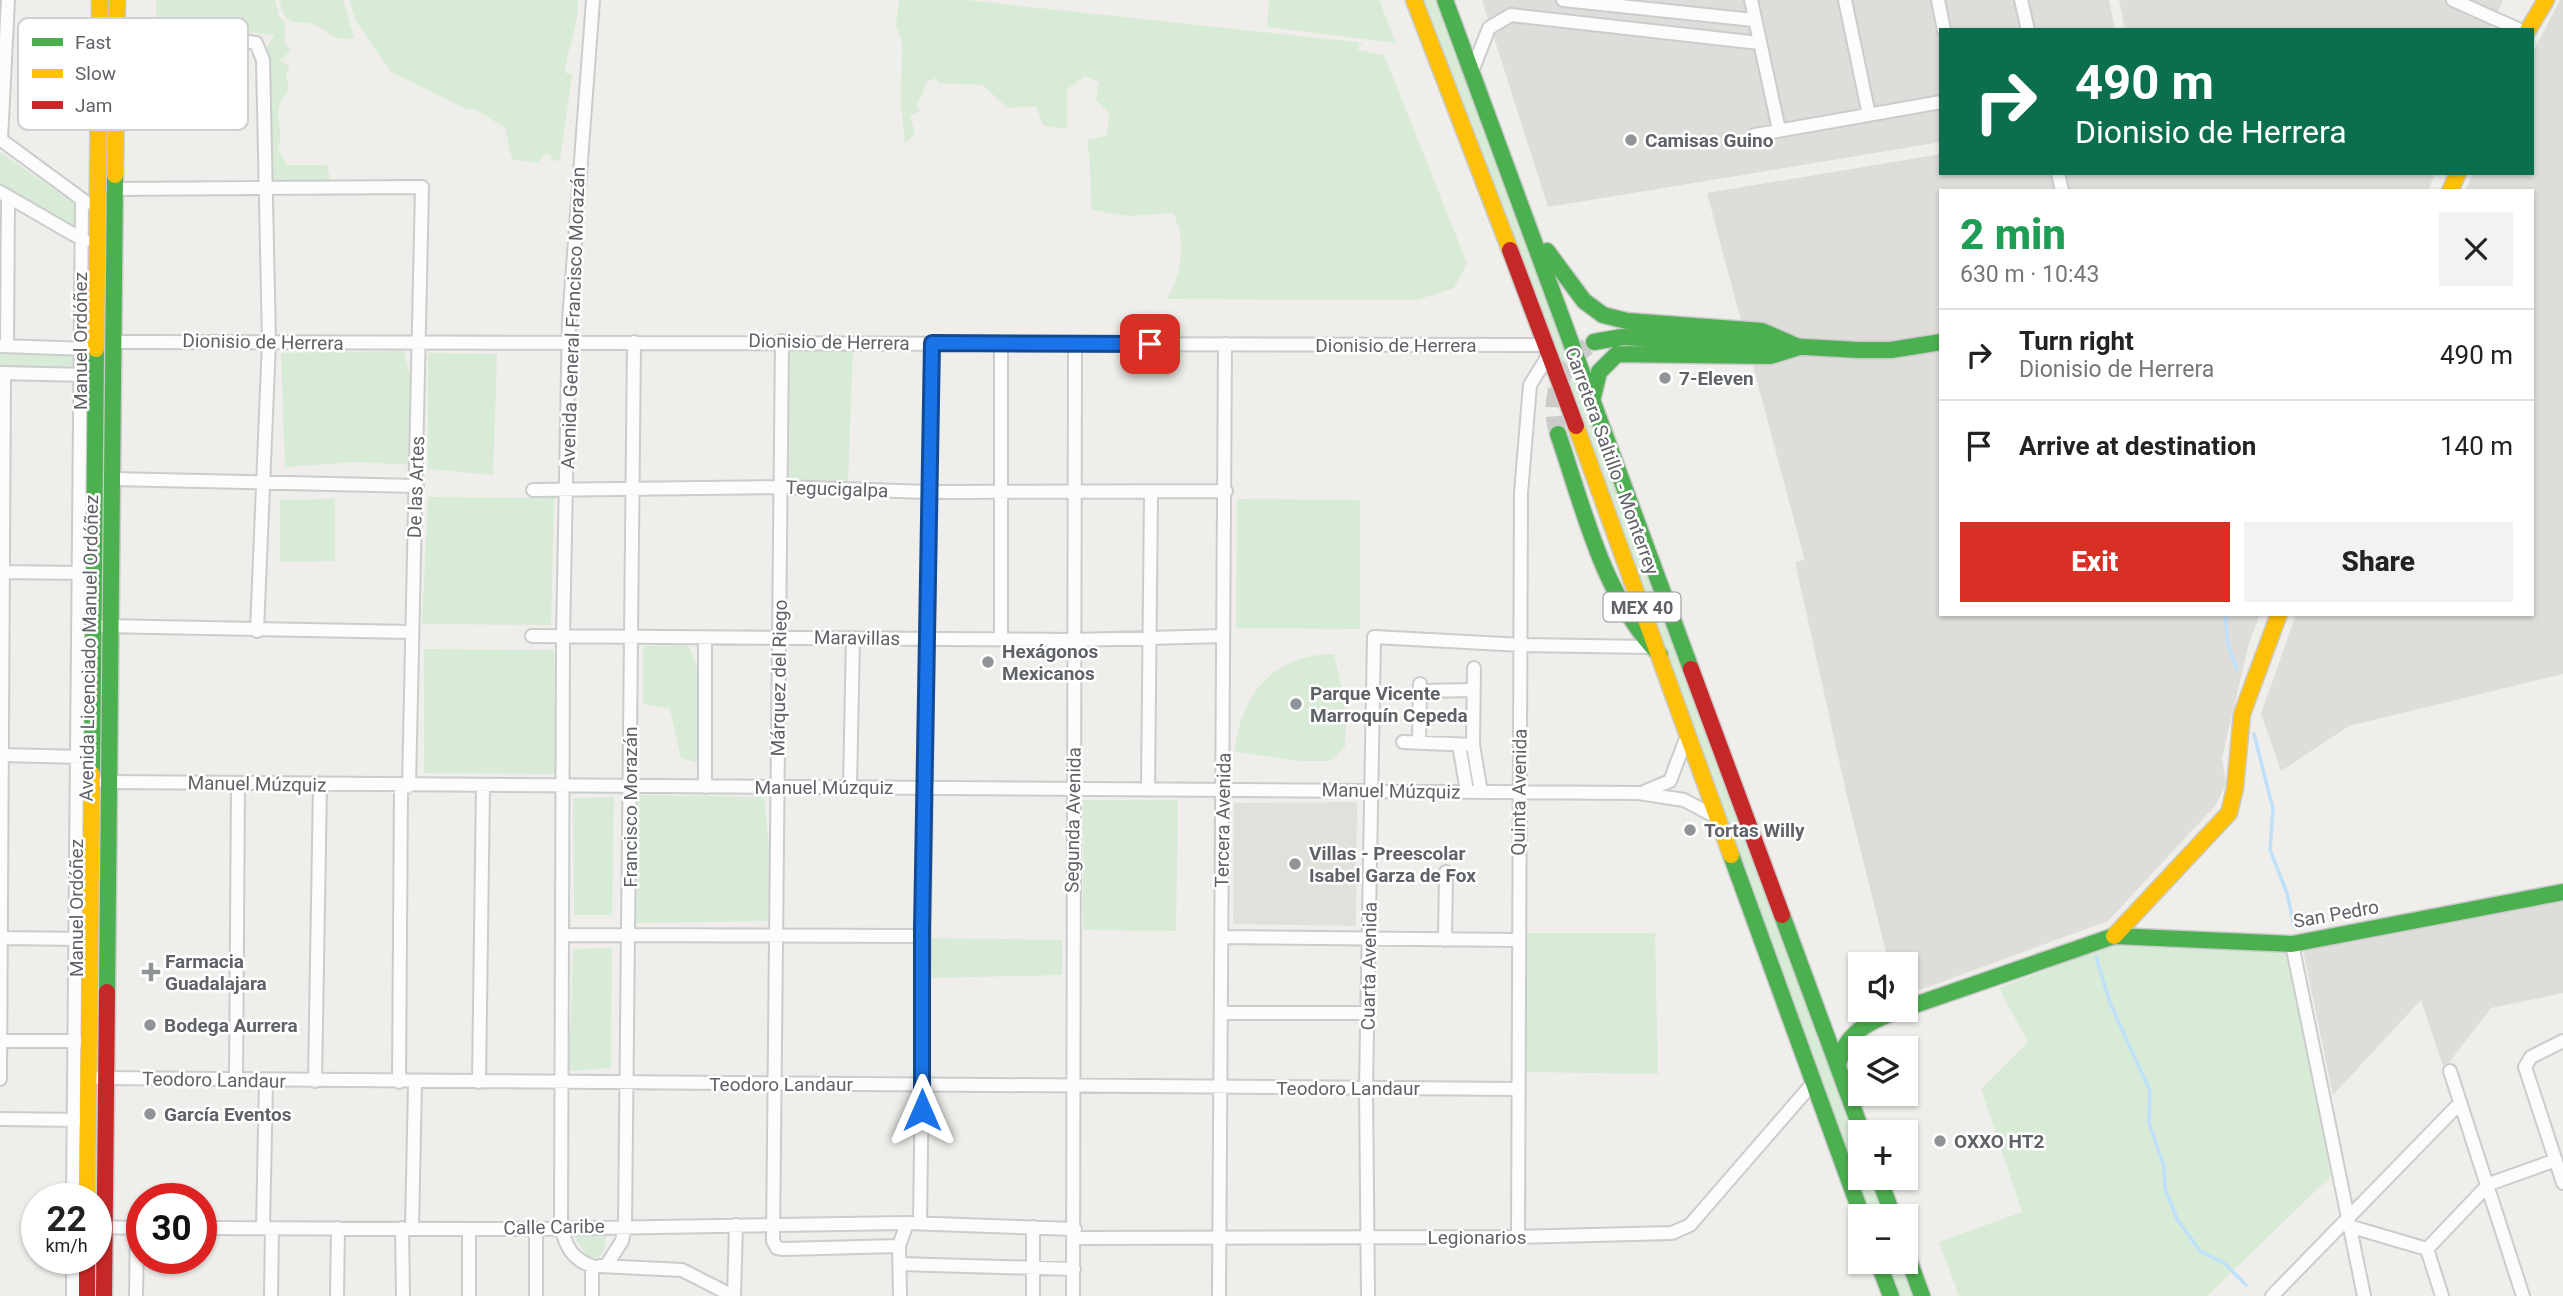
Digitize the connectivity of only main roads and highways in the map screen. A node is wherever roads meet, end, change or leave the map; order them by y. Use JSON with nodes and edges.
{"nodes":[{"id":1,"x":100,"y":0,"type":"edge"},
{"id":2,"x":117,"y":0,"type":"edge"},
{"id":3,"x":1414,"y":0,"type":"edge"},
{"id":4,"x":1445,"y":0,"type":"edge"},
{"id":5,"x":2546,"y":0,"type":"edge"},
{"id":6,"x":100,"y":18,"type":"edge"},
{"id":7,"x":117,"y":18,"type":"edge"},
{"id":8,"x":2529,"y":28,"type":"edge"},
{"id":9,"x":98,"y":130,"type":"edge"},
{"id":10,"x":115,"y":130,"type":"edge"},
{"id":11,"x":1538,"y":239,"type":"junction"},
{"id":12,"x":1594,"y":342,"type":"tunnel mouth"},
{"id":13,"x":1939,"y":342,"type":"edge"},
{"id":14,"x":1799,"y":346,"type":"junction"},
{"id":15,"x":96,"y":376,"type":"junction"},
{"id":16,"x":1594,"y":402,"type":"junction"},
{"id":17,"x":1558,"y":434,"type":"tunnel mouth"},
{"id":18,"x":2278,"y":616,"type":"edge"},
{"id":19,"x":1654,"y":651,"type":"junction"},
{"id":20,"x":93,"y":756,"type":"junction"},
{"id":21,"x":101,"y":782,"type":"junction"},
{"id":22,"x":2563,"y":892,"type":"edge"},
{"id":23,"x":2138,"y":908,"type":"junction"},
{"id":24,"x":2114,"y":936,"type":"junction"},
{"id":25,"x":2153,"y":938,"type":"junction"},
{"id":26,"x":1918,"y":1004,"type":"edge"},
{"id":27,"x":1872,"y":1022,"type":"edge"},
{"id":28,"x":89,"y":1041,"type":"junction"},
{"id":29,"x":1838,"y":1065,"type":"junction"},
{"id":30,"x":96,"y":1078,"type":"junction"},
{"id":31,"x":1858,"y":1120,"type":"edge"},
{"id":32,"x":86,"y":1183,"type":"edge"},
{"id":33,"x":102,"y":1183,"type":"edge"},
{"id":34,"x":1858,"y":1204,"type":"edge"},
{"id":35,"x":87,"y":1274,"type":"edge"},
{"id":36,"x":103,"y":1274,"type":"edge"},
{"id":37,"x":1883,"y":1274,"type":"edge"},
{"id":38,"x":1914,"y":1274,"type":"edge"},
{"id":39,"x":87,"y":1296,"type":"edge"},
{"id":40,"x":104,"y":1296,"type":"edge"},
{"id":41,"x":1891,"y":1296,"type":"edge"},
{"id":42,"x":1922,"y":1296,"type":"edge"}],
"edges":[{"from":1,"to":6,"type":"main road","name":"Avenida Licenciado Manuel Ordóñez"},
{"from":2,"to":7,"type":"main road","name":"Avenida Licenciado Manuel Ordóñez"},
{"from":3,"to":19,"type":"main road","name":"Carretera Saltillo - Monterrey","number":"MEX 40"},
{"from":4,"to":11,"type":"main road","name":"Carretera Saltillo - Monterrey","number":"MEX 40"},
{"from":5,"to":8,"type":"main road"},
{"from":9,"to":15,"type":"main road","name":"Avenida Licenciado Manuel Ordóñez"},
{"from":10,"to":15,"type":"main road","name":"Avenida Licenciado Manuel Ordóñez"},
{"from":11,"to":14,"type":"main road"},
{"from":11,"to":16,"type":"main road","name":"Carretera Saltillo - Monterrey","number":"MEX 40"},
{"from":12,"to":14,"type":"main road"},
{"from":13,"to":14,"type":"main road"},
{"from":14,"to":16,"type":"main road"},
{"from":15,"to":20,"type":"main road","name":"Avenida Licenciado Manuel Ordóñez"},
{"from":15,"to":20,"type":"main road","name":"Avenida Licenciado Manuel Ordóñez"},
{"from":16,"to":29,"type":"main road","name":"Carretera Saltillo - Monterrey","number":"MEX 40"},
{"from":17,"to":19,"type":"main road"},
{"from":18,"to":23,"type":"main road"},
{"from":19,"to":34,"type":"main road","name":"Carretera Saltillo - Monterrey","number":"MEX 40"},
{"from":20,"to":21,"type":"main road","name":"Avenida Licenciado Manuel Ordóñez"},
{"from":21,"to":28,"type":"main road","name":"Avenida Licenciado Manuel Ordóñez"},
{"from":21,"to":28,"type":"main road","name":"Avenida Licenciado Manuel Ordóñez"},
{"from":22,"to":25,"type":"main road","name":"San Pedro"},
{"from":23,"to":24,"type":"main road"},
{"from":23,"to":25,"type":"main road"},
{"from":24,"to":25,"type":"main road","name":"San Pedro"},
{"from":24,"to":26,"type":"main road"},
{"from":27,"to":29,"type":"main road"},
{"from":28,"to":30,"type":"main road","name":"Avenida Licenciado Manuel Ordóñez"},
{"from":29,"to":31,"type":"main road","name":"Carretera Saltillo - Monterrey","number":"MEX 40"},
{"from":30,"to":32,"type":"main road","name":"Avenida Licenciado Manuel Ordóñez"},
{"from":30,"to":33,"type":"main road","name":"Avenida Licenciado Manuel Ordóñez"},
{"from":35,"to":39,"type":"main road"},
{"from":36,"to":40,"type":"main road","name":"Avenida Licenciado Manuel Ordóñez"},
{"from":37,"to":41,"type":"main road"},
{"from":38,"to":42,"type":"main road"}]}
